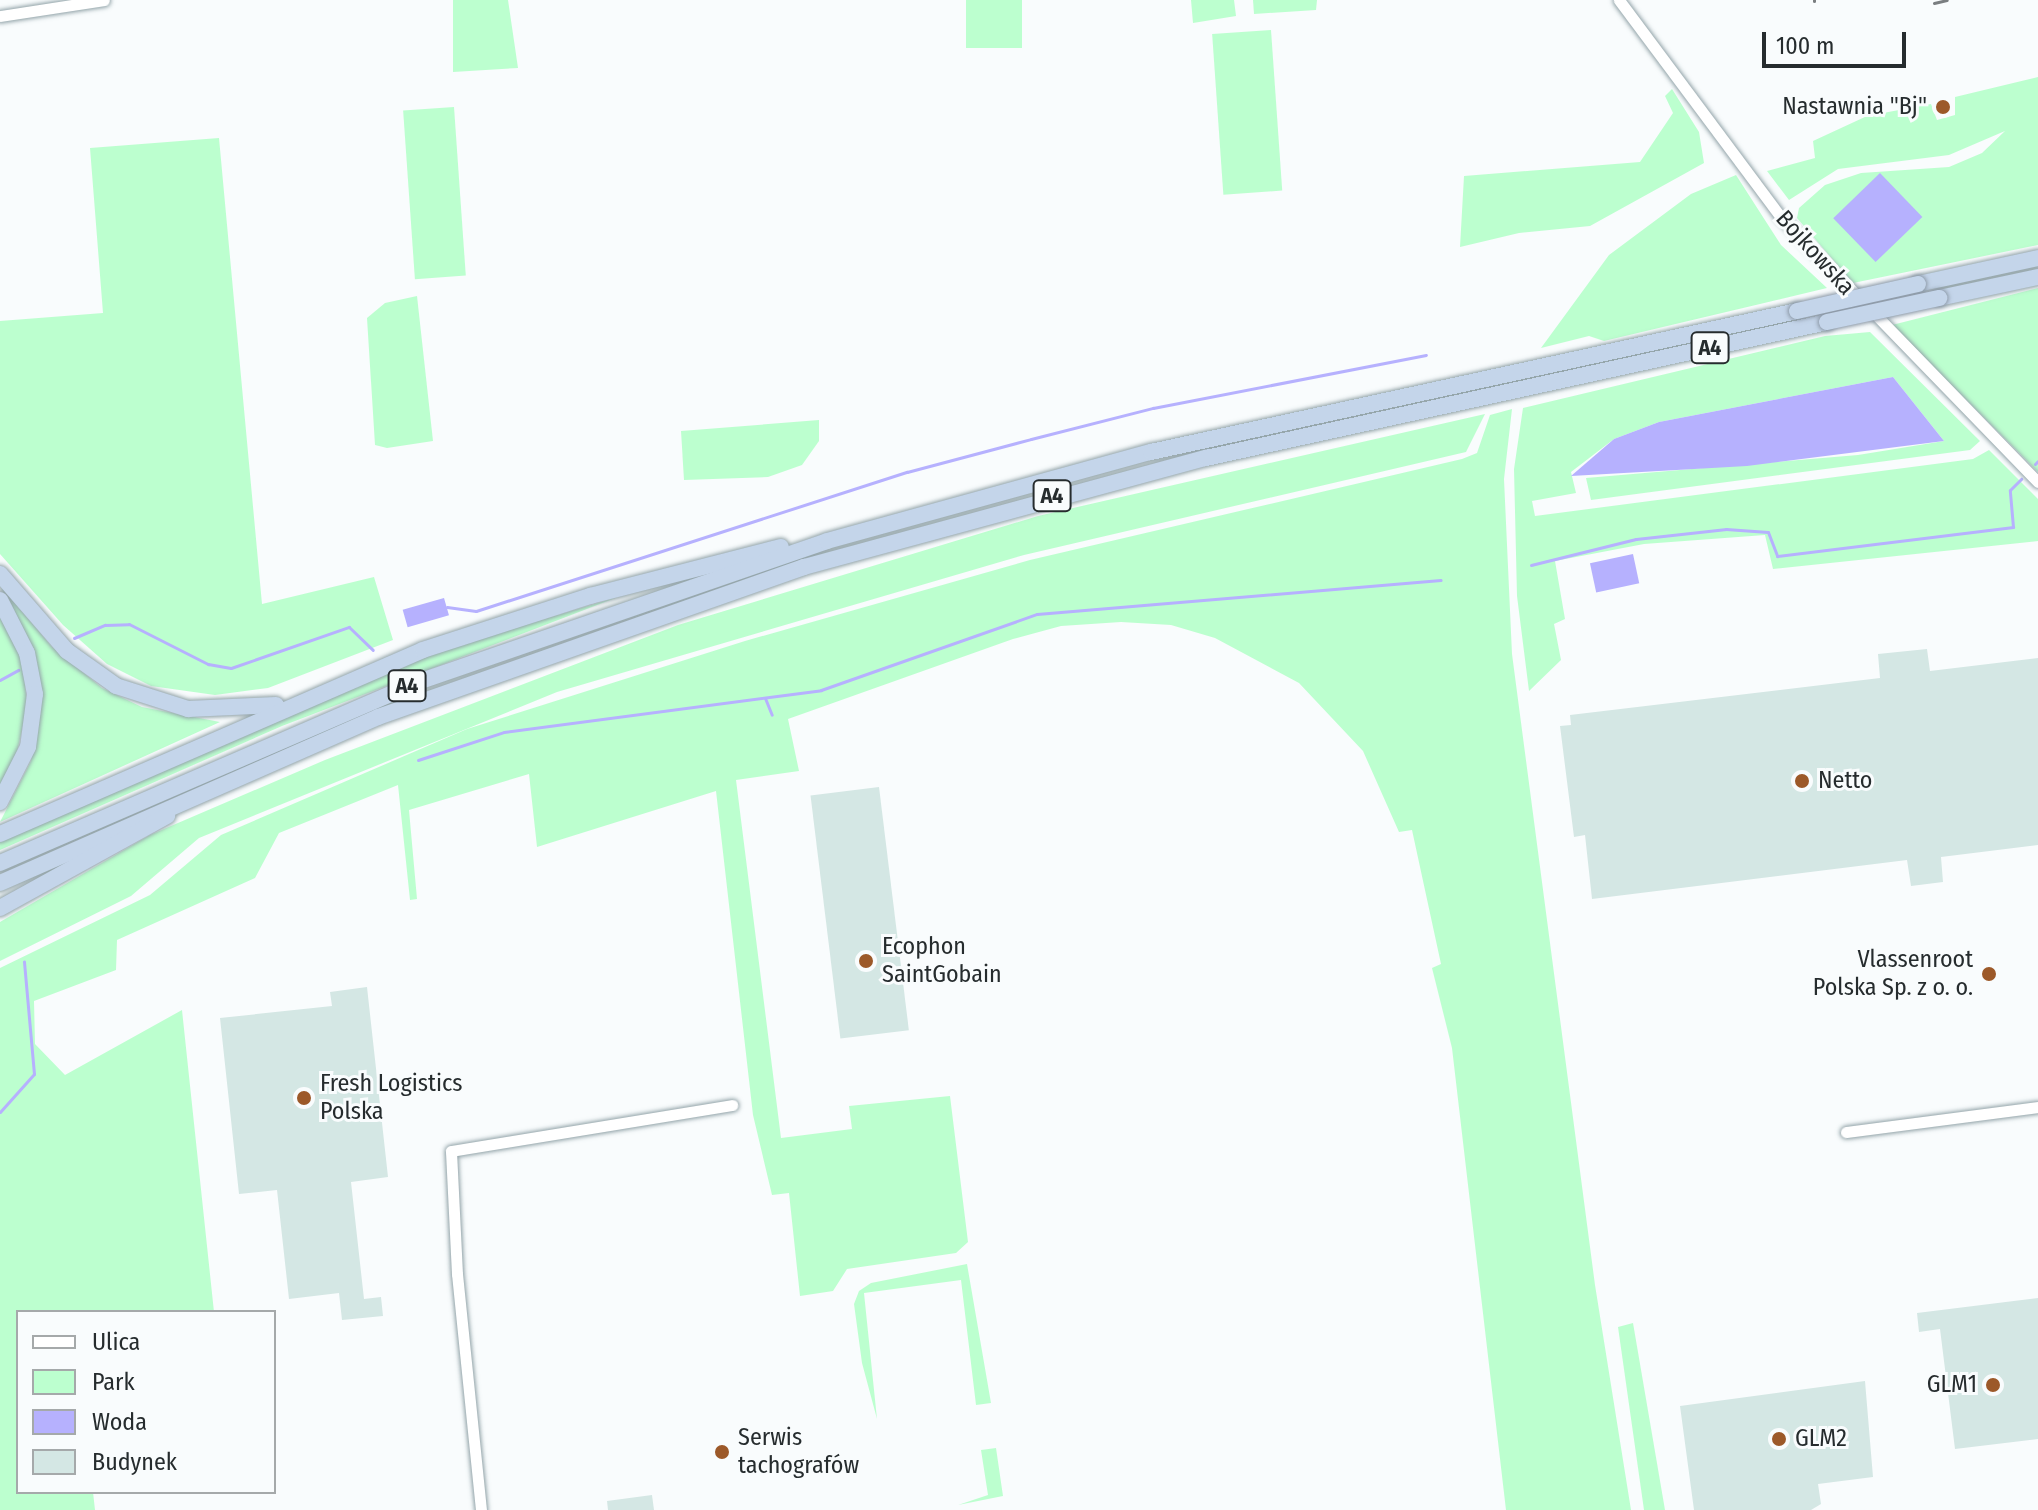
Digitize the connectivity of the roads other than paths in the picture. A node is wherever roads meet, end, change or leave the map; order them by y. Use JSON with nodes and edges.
{"nodes":[{"id":1,"x":104,"y":0,"type":"edge"},
{"id":2,"x":1619,"y":0,"type":"edge"},
{"id":3,"x":0,"y":16,"type":"edge"},
{"id":4,"x":2038,"y":258,"type":"edge"},
{"id":5,"x":2038,"y":277,"type":"edge"},
{"id":6,"x":2038,"y":482,"type":"edge"},
{"id":7,"x":827,"y":541,"type":"junction"},
{"id":8,"x":0,"y":574,"type":"edge"},
{"id":9,"x":0,"y":600,"type":"edge"},
{"id":10,"x":301,"y":700,"type":"junction"},
{"id":11,"x":297,"y":750,"type":"junction"},
{"id":12,"x":0,"y":802,"type":"edge"},
{"id":13,"x":0,"y":834,"type":"edge"},
{"id":14,"x":0,"y":863,"type":"edge"},
{"id":15,"x":0,"y":883,"type":"edge"},
{"id":16,"x":0,"y":908,"type":"edge"},
{"id":17,"x":732,"y":1105,"type":"dead end"},
{"id":18,"x":2038,"y":1107,"type":"edge"},
{"id":19,"x":1846,"y":1132,"type":"dead end"},
{"id":20,"x":481,"y":1510,"type":"edge"}],
"edges":[{"from":1,"to":3,"type":"street"},
{"from":2,"to":6,"type":"street","name":"Bojkowska"},
{"from":4,"to":7,"type":"highway","number":"A4","bridge":true},
{"from":5,"to":11,"type":"highway","number":"A4","bridge":true},
{"from":7,"to":10,"type":"highway"},
{"from":7,"to":14,"type":"highway","number":"A4"},
{"from":8,"to":10,"type":"highway"},
{"from":9,"to":12,"type":"highway"},
{"from":10,"to":13,"type":"highway"},
{"from":11,"to":15,"type":"highway","number":"A4"},
{"from":11,"to":16,"type":"highway"},
{"from":17,"to":20,"type":"street"},
{"from":18,"to":19,"type":"street"}]}
